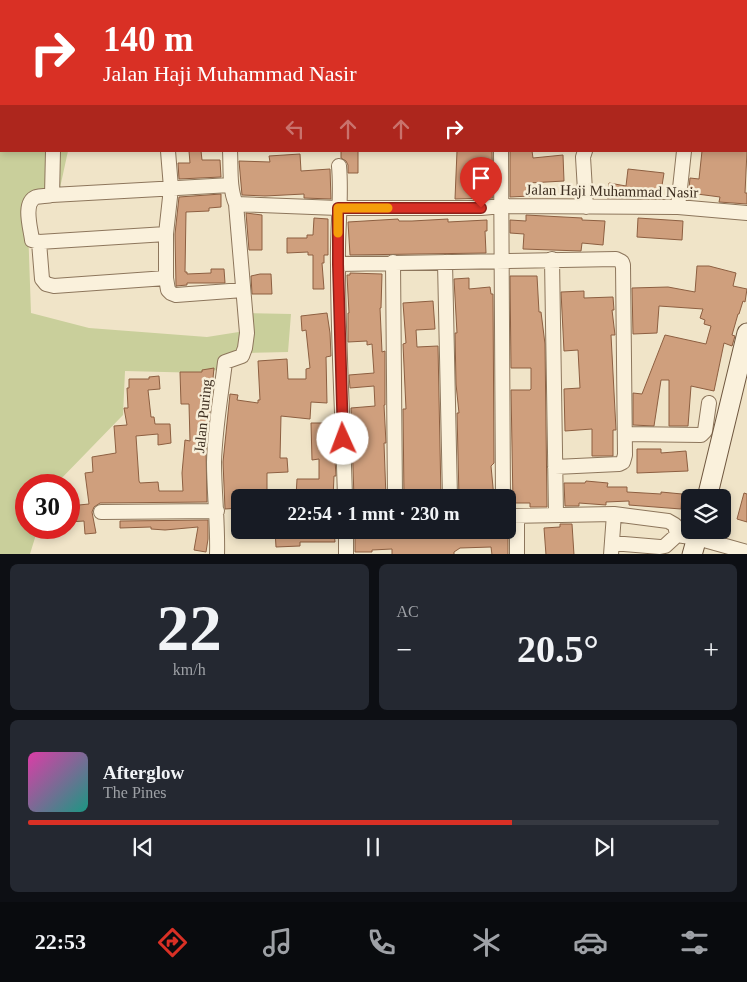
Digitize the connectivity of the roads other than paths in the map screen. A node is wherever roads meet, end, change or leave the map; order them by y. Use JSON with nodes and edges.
{"nodes":[{"id":1,"x":53,"y":152,"type":"edge"},
{"id":2,"x":168,"y":152,"type":"edge"},
{"id":3,"x":230,"y":152,"type":"edge"},
{"id":4,"x":501,"y":152,"type":"edge"},
{"id":5,"x":585,"y":152,"type":"edge"},
{"id":6,"x":684,"y":152,"type":"edge"},
{"id":7,"x":339,"y":166,"type":"dead end"},
{"id":8,"x":231,"y":185,"type":"junction"},
{"id":9,"x":171,"y":188,"type":"junction"},
{"id":10,"x":52,"y":195,"type":"junction"},
{"id":11,"x":236,"y":204,"type":"junction"},
{"id":12,"x":502,"y":206,"type":"junction"},
{"id":13,"x":586,"y":207,"type":"junction"},
{"id":14,"x":678,"y":207,"type":"junction"},
{"id":15,"x":338,"y":208,"type":"junction"},
{"id":16,"x":747,"y":213,"type":"edge"},
{"id":17,"x":166,"y":234,"type":"junction"},
{"id":18,"x":39,"y":242,"type":"junction"},
{"id":19,"x":502,"y":260,"type":"junction"},
{"id":20,"x":552,"y":260,"type":"junction"},
{"id":21,"x":394,"y":262,"type":"junction"},
{"id":22,"x":445,"y":262,"type":"junction"},
{"id":23,"x":338,"y":264,"type":"junction"},
{"id":24,"x":166,"y":278,"type":"junction"},
{"id":25,"x":243,"y":290,"type":"junction"},
{"id":26,"x":747,"y":333,"type":"edge"},
{"id":27,"x":709,"y":403,"type":"dead end"},
{"id":28,"x":625,"y":434,"type":"junction"},
{"id":29,"x":555,"y":467,"type":"junction"},
{"id":30,"x":345,"y":489,"type":"edge"},
{"id":31,"x":396,"y":489,"type":"edge"},
{"id":32,"x":450,"y":489,"type":"edge"},
{"id":33,"x":503,"y":489,"type":"edge"},
{"id":34,"x":708,"y":489,"type":"edge"},
{"id":35,"x":217,"y":511,"type":"junction"},
{"id":36,"x":100,"y":512,"type":"dead end"},
{"id":37,"x":614,"y":514,"type":"junction"},
{"id":38,"x":556,"y":515,"type":"junction"},
{"id":39,"x":516,"y":516,"type":"edge"},
{"id":40,"x":677,"y":535,"type":"junction"},
{"id":41,"x":346,"y":539,"type":"edge"},
{"id":42,"x":515,"y":539,"type":"edge"},
{"id":43,"x":696,"y":541,"type":"edge"},
{"id":44,"x":611,"y":549,"type":"edge"},
{"id":45,"x":747,"y":552,"type":"edge"},
{"id":46,"x":217,"y":554,"type":"edge"},
{"id":47,"x":346,"y":554,"type":"edge"},
{"id":48,"x":517,"y":554,"type":"edge"}],
"edges":[{"from":1,"to":10,"type":"street"},
{"from":2,"to":9,"type":"street"},
{"from":3,"to":8,"type":"street","name":"Jalan Puring"},
{"from":4,"to":12,"type":"street"},
{"from":5,"to":13,"type":"street"},
{"from":6,"to":14,"type":"street"},
{"from":7,"to":15,"type":"street"},
{"from":8,"to":9,"type":"street"},
{"from":8,"to":11,"type":"street","name":"Jalan Puring"},
{"from":9,"to":10,"type":"street"},
{"from":9,"to":17,"type":"street"},
{"from":10,"to":18,"type":"street"},
{"from":11,"to":15,"type":"street","name":"Jalan Haji Muhammad Nasir"},
{"from":11,"to":25,"type":"street","name":"Jalan Puring"},
{"from":12,"to":13,"type":"street","name":"Jalan Haji Muhammad Nasir"},
{"from":12,"to":15,"type":"street","name":"Jalan Haji Muhammad Nasir"},
{"from":12,"to":19,"type":"street"},
{"from":13,"to":14,"type":"street","name":"Jalan Haji Muhammad Nasir"},
{"from":14,"to":16,"type":"street","name":"Jalan Haji Muhammad Nasir"},
{"from":15,"to":23,"type":"street"},
{"from":17,"to":18,"type":"street"},
{"from":17,"to":24,"type":"street"},
{"from":18,"to":24,"type":"street"},
{"from":19,"to":20,"type":"street"},
{"from":19,"to":22,"type":"street"},
{"from":19,"to":33,"type":"street"},
{"from":20,"to":28,"type":"street"},
{"from":20,"to":29,"type":"street"},
{"from":21,"to":22,"type":"street"},
{"from":21,"to":23,"type":"street"},
{"from":21,"to":31,"type":"street"},
{"from":22,"to":32,"type":"street"},
{"from":23,"to":30,"type":"street"},
{"from":24,"to":25,"type":"street"},
{"from":25,"to":35,"type":"street","name":"Jalan Puring"},
{"from":26,"to":34,"type":"main road"},
{"from":27,"to":28,"type":"street"},
{"from":28,"to":29,"type":"street"},
{"from":29,"to":38,"type":"street"},
{"from":35,"to":36,"type":"street"},
{"from":35,"to":46,"type":"street","name":"Jalan Puring"},
{"from":37,"to":38,"type":"street"},
{"from":37,"to":40,"type":"street"},
{"from":37,"to":44,"type":"street"},
{"from":38,"to":39,"type":"street"},
{"from":40,"to":43,"type":"street"},
{"from":40,"to":44,"type":"street"},
{"from":41,"to":47,"type":"street"},
{"from":42,"to":48,"type":"street"},
{"from":43,"to":45,"type":"street"}]}
